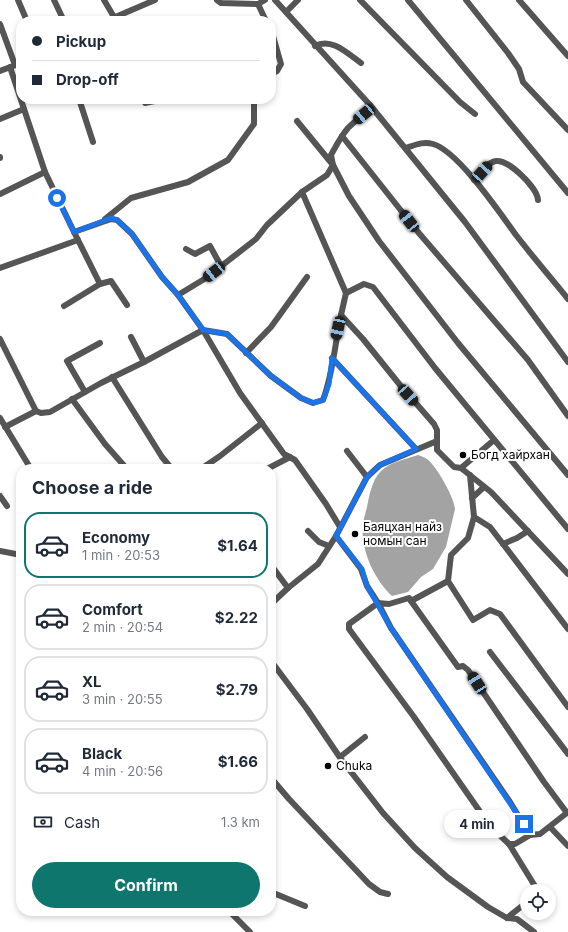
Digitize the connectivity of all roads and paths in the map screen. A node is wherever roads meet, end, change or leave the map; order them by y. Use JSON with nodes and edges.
{"nodes":[{"id":1,"x":18,"y":0,"type":"edge"},
{"id":2,"x":54,"y":0,"type":"edge"},
{"id":3,"x":104,"y":0,"type":"edge"},
{"id":4,"x":155,"y":0,"type":"edge"},
{"id":5,"x":217,"y":0,"type":"edge"},
{"id":6,"x":265,"y":0,"type":"edge"},
{"id":7,"x":276,"y":0,"type":"edge"},
{"id":8,"x":298,"y":0,"type":"edge"},
{"id":9,"x":360,"y":0,"type":"edge"},
{"id":10,"x":408,"y":0,"type":"edge"},
{"id":11,"x":466,"y":0,"type":"edge"},
{"id":12,"x":518,"y":0,"type":"edge"},
{"id":13,"x":258,"y":4,"type":"junction"},
{"id":14,"x":286,"y":12,"type":"junction"},
{"id":15,"x":25,"y":16,"type":"edge"},
{"id":16,"x":62,"y":16,"type":"edge"},
{"id":17,"x":113,"y":16,"type":"edge"},
{"id":18,"x":116,"y":16,"type":"edge"},
{"id":19,"x":264,"y":16,"type":"edge"},
{"id":20,"x":0,"y":24,"type":"edge"},
{"id":21,"x":276,"y":46,"type":"edge"},
{"id":22,"x":315,"y":46,"type":"junction"},
{"id":23,"x":568,"y":56,"type":"edge"},
{"id":24,"x":361,"y":63,"type":"dead end"},
{"id":25,"x":15,"y":65,"type":"edge"},
{"id":26,"x":0,"y":71,"type":"edge"},
{"id":27,"x":276,"y":72,"type":"edge"},
{"id":28,"x":23,"y":104,"type":"edge"},
{"id":29,"x":81,"y":104,"type":"edge"},
{"id":30,"x":254,"y":104,"type":"edge"},
{"id":31,"x":370,"y":105,"type":"junction"},
{"id":32,"x":24,"y":109,"type":"junction"},
{"id":33,"x":475,"y":114,"type":"dead end"},
{"id":34,"x":0,"y":119,"type":"edge"},
{"id":35,"x":297,"y":121,"type":"dead end"},
{"id":36,"x":568,"y":130,"type":"edge"},
{"id":37,"x":342,"y":136,"type":"junction"},
{"id":38,"x":93,"y":142,"type":"dead end"},
{"id":39,"x":406,"y":148,"type":"junction"},
{"id":40,"x":333,"y":165,"type":"junction"},
{"id":41,"x":45,"y":172,"type":"junction"},
{"id":42,"x":474,"y":180,"type":"junction"},
{"id":43,"x":302,"y":192,"type":"junction"},
{"id":44,"x":568,"y":193,"type":"edge"},
{"id":45,"x":0,"y":194,"type":"edge"},
{"id":46,"x":538,"y":200,"type":"dead end"},
{"id":47,"x":102,"y":221,"type":"junction"},
{"id":48,"x":74,"y":232,"type":"junction"},
{"id":49,"x":78,"y":240,"type":"junction"},
{"id":50,"x":186,"y":249,"type":"dead end"},
{"id":51,"x":222,"y":266,"type":"junction"},
{"id":52,"x":0,"y":268,"type":"edge"},
{"id":53,"x":306,"y":277,"type":"dead end"},
{"id":54,"x":100,"y":284,"type":"junction"},
{"id":55,"x":346,"y":293,"type":"junction"},
{"id":56,"x":178,"y":295,"type":"junction"},
{"id":57,"x":568,"y":299,"type":"edge"},
{"id":58,"x":127,"y":305,"type":"dead end"},
{"id":59,"x":64,"y":306,"type":"dead end"},
{"id":60,"x":341,"y":315,"type":"junction"},
{"id":61,"x":203,"y":330,"type":"junction"},
{"id":62,"x":131,"y":337,"type":"dead end"},
{"id":63,"x":0,"y":339,"type":"edge"},
{"id":64,"x":100,"y":343,"type":"dead end"},
{"id":65,"x":246,"y":352,"type":"junction"},
{"id":66,"x":332,"y":358,"type":"junction"},
{"id":67,"x":144,"y":362,"type":"junction"},
{"id":68,"x":568,"y":362,"type":"edge"},
{"id":69,"x":112,"y":377,"type":"junction"},
{"id":70,"x":84,"y":392,"type":"junction"},
{"id":71,"x":72,"y":399,"type":"junction"},
{"id":72,"x":36,"y":411,"type":"junction"},
{"id":73,"x":568,"y":416,"type":"edge"},
{"id":74,"x":0,"y":418,"type":"edge"},
{"id":75,"x":262,"y":423,"type":"junction"},
{"id":76,"x":5,"y":427,"type":"junction"},
{"id":77,"x":494,"y":440,"type":"junction"},
{"id":78,"x":437,"y":441,"type":"junction"},
{"id":79,"x":416,"y":449,"type":"junction"},
{"id":80,"x":348,"y":451,"type":"dead end"},
{"id":81,"x":290,"y":457,"type":"junction"},
{"id":82,"x":28,"y":464,"type":"edge"},
{"id":83,"x":123,"y":464,"type":"edge"},
{"id":84,"x":168,"y":464,"type":"edge"},
{"id":85,"x":208,"y":464,"type":"edge"},
{"id":86,"x":276,"y":464,"type":"edge"},
{"id":87,"x":461,"y":468,"type":"junction"},
{"id":88,"x":568,"y":475,"type":"edge"},
{"id":89,"x":470,"y":476,"type":"junction"},
{"id":90,"x":367,"y":477,"type":"junction"},
{"id":91,"x":484,"y":487,"type":"junction"},
{"id":92,"x":0,"y":496,"type":"edge"},
{"id":93,"x":472,"y":498,"type":"junction"},
{"id":94,"x":7,"y":506,"type":"dead end"},
{"id":95,"x":474,"y":517,"type":"junction"},
{"id":96,"x":340,"y":527,"type":"junction"},
{"id":97,"x":568,"y":529,"type":"edge"},
{"id":98,"x":308,"y":531,"type":"dead end"},
{"id":99,"x":528,"y":531,"type":"junction"},
{"id":100,"x":336,"y":536,"type":"junction"},
{"id":101,"x":503,"y":544,"type":"junction"},
{"id":102,"x":329,"y":546,"type":"junction"},
{"id":103,"x":0,"y":550,"type":"edge"},
{"id":104,"x":16,"y":554,"type":"edge"},
{"id":105,"x":276,"y":572,"type":"edge"},
{"id":106,"x":568,"y":574,"type":"edge"},
{"id":107,"x":448,"y":581,"type":"junction"},
{"id":108,"x":288,"y":588,"type":"junction"},
{"id":109,"x":276,"y":599,"type":"edge"},
{"id":110,"x":411,"y":601,"type":"junction"},
{"id":111,"x":378,"y":603,"type":"junction"},
{"id":112,"x":568,"y":629,"type":"edge"},
{"id":113,"x":490,"y":652,"type":"dead end"},
{"id":114,"x":276,"y":668,"type":"edge"},
{"id":115,"x":568,"y":707,"type":"edge"},
{"id":116,"x":365,"y":738,"type":"dead end"},
{"id":117,"x":568,"y":754,"type":"edge"},
{"id":118,"x":340,"y":757,"type":"junction"},
{"id":119,"x":276,"y":784,"type":"edge"},
{"id":120,"x":568,"y":812,"type":"edge"},
{"id":121,"x":550,"y":827,"type":"junction"},
{"id":122,"x":530,"y":835,"type":"junction"},
{"id":123,"x":509,"y":844,"type":"junction"},
{"id":124,"x":568,"y":846,"type":"edge"},
{"id":125,"x":534,"y":884,"type":"edge"},
{"id":126,"x":276,"y":894,"type":"edge"},
{"id":127,"x":388,"y":894,"type":"dead end"},
{"id":128,"x":305,"y":906,"type":"dead end"},
{"id":129,"x":520,"y":908,"type":"edge"},
{"id":130,"x":234,"y":916,"type":"edge"},
{"id":131,"x":507,"y":918,"type":"junction"},
{"id":132,"x":250,"y":932,"type":"edge"},
{"id":133,"x":534,"y":932,"type":"edge"}],
"edges":[{"from":1,"to":15,"type":"street"},
{"from":2,"to":16,"type":"street"},
{"from":3,"to":17,"type":"street"},
{"from":4,"to":18,"type":"street"},
{"from":5,"to":13,"type":"street"},
{"from":6,"to":13,"type":"street"},
{"from":7,"to":14,"type":"street"},
{"from":8,"to":14,"type":"street"},
{"from":9,"to":33,"type":"street"},
{"from":10,"to":44,"type":"street"},
{"from":11,"to":36,"type":"street"},
{"from":12,"to":23,"type":"street"},
{"from":13,"to":19,"type":"street"},
{"from":14,"to":22,"type":"street"},
{"from":20,"to":25,"type":"street"},
{"from":21,"to":27,"type":"street"},
{"from":22,"to":24,"type":"street"},
{"from":22,"to":31,"type":"street"},
{"from":25,"to":26,"type":"street"},
{"from":28,"to":32,"type":"street"},
{"from":29,"to":38,"type":"street"},
{"from":30,"to":47,"type":"street"},
{"from":31,"to":37,"type":"street"},
{"from":31,"to":39,"type":"street"},
{"from":32,"to":34,"type":"street"},
{"from":32,"to":41,"type":"street"},
{"from":35,"to":40,"type":"street"},
{"from":37,"to":40,"type":"street"},
{"from":37,"to":73,"type":"street"},
{"from":39,"to":42,"type":"street"},
{"from":39,"to":68,"type":"street"},
{"from":40,"to":43,"type":"street"},
{"from":40,"to":88,"type":"street"},
{"from":41,"to":45,"type":"street"},
{"from":41,"to":48,"type":"street"},
{"from":42,"to":46,"type":"street"},
{"from":42,"to":57,"type":"street"},
{"from":43,"to":51,"type":"street"},
{"from":43,"to":55,"type":"street"},
{"from":47,"to":48,"type":"street"},
{"from":47,"to":56,"type":"street"},
{"from":48,"to":49,"type":"street"},
{"from":49,"to":52,"type":"street"},
{"from":49,"to":54,"type":"street"},
{"from":50,"to":51,"type":"street"},
{"from":51,"to":56,"type":"street"},
{"from":53,"to":65,"type":"street"},
{"from":54,"to":58,"type":"street"},
{"from":54,"to":59,"type":"street"},
{"from":55,"to":60,"type":"street"},
{"from":55,"to":77,"type":"street"},
{"from":56,"to":61,"type":"street"},
{"from":60,"to":66,"type":"street"},
{"from":60,"to":78,"type":"street"},
{"from":61,"to":65,"type":"street"},
{"from":61,"to":67,"type":"street"},
{"from":61,"to":75,"type":"street"},
{"from":62,"to":67,"type":"street"},
{"from":63,"to":72,"type":"street"},
{"from":64,"to":70,"type":"street"},
{"from":65,"to":66,"type":"street"},
{"from":66,"to":79,"type":"street"},
{"from":67,"to":69,"type":"street"},
{"from":69,"to":70,"type":"street"},
{"from":69,"to":84,"type":"street"},
{"from":70,"to":71,"type":"street"},
{"from":71,"to":72,"type":"street"},
{"from":71,"to":83,"type":"street"},
{"from":72,"to":76,"type":"street"},
{"from":74,"to":76,"type":"street"},
{"from":75,"to":81,"type":"street"},
{"from":75,"to":85,"type":"street"},
{"from":76,"to":82,"type":"street"},
{"from":77,"to":87,"type":"street"},
{"from":77,"to":97,"type":"street"},
{"from":78,"to":79,"type":"street"},
{"from":78,"to":87,"type":"street"},
{"from":79,"to":90,"type":"street"},
{"from":80,"to":90,"type":"street"},
{"from":81,"to":86,"type":"street"},
{"from":81,"to":96,"type":"street"},
{"from":87,"to":89,"type":"street"},
{"from":89,"to":91,"type":"street"},
{"from":89,"to":93,"type":"street"},
{"from":90,"to":96,"type":"street"},
{"from":91,"to":93,"type":"street"},
{"from":91,"to":99,"type":"street"},
{"from":92,"to":94,"type":"street"},
{"from":93,"to":95,"type":"street"},
{"from":95,"to":101,"type":"street"},
{"from":95,"to":107,"type":"street"},
{"from":96,"to":100,"type":"street"},
{"from":98,"to":102,"type":"street"},
{"from":99,"to":101,"type":"street"},
{"from":99,"to":106,"type":"street"},
{"from":100,"to":102,"type":"street"},
{"from":100,"to":111,"type":"street"},
{"from":101,"to":112,"type":"street"},
{"from":102,"to":108,"type":"street"},
{"from":103,"to":104,"type":"street"},
{"from":105,"to":108,"type":"street"},
{"from":107,"to":110,"type":"street"},
{"from":107,"to":115,"type":"street"},
{"from":108,"to":109,"type":"street"},
{"from":110,"to":111,"type":"street"},
{"from":110,"to":120,"type":"street"},
{"from":111,"to":122,"type":"street"},
{"from":111,"to":123,"type":"street"},
{"from":113,"to":117,"type":"street"},
{"from":114,"to":118,"type":"street"},
{"from":116,"to":118,"type":"street"},
{"from":118,"to":131,"type":"street"},
{"from":119,"to":127,"type":"street"},
{"from":120,"to":121,"type":"street"},
{"from":121,"to":122,"type":"street"},
{"from":121,"to":124,"type":"street"},
{"from":122,"to":123,"type":"street"},
{"from":123,"to":125,"type":"street"},
{"from":126,"to":128,"type":"street"},
{"from":129,"to":131,"type":"street"},
{"from":130,"to":132,"type":"street"},
{"from":131,"to":133,"type":"street"}]}
